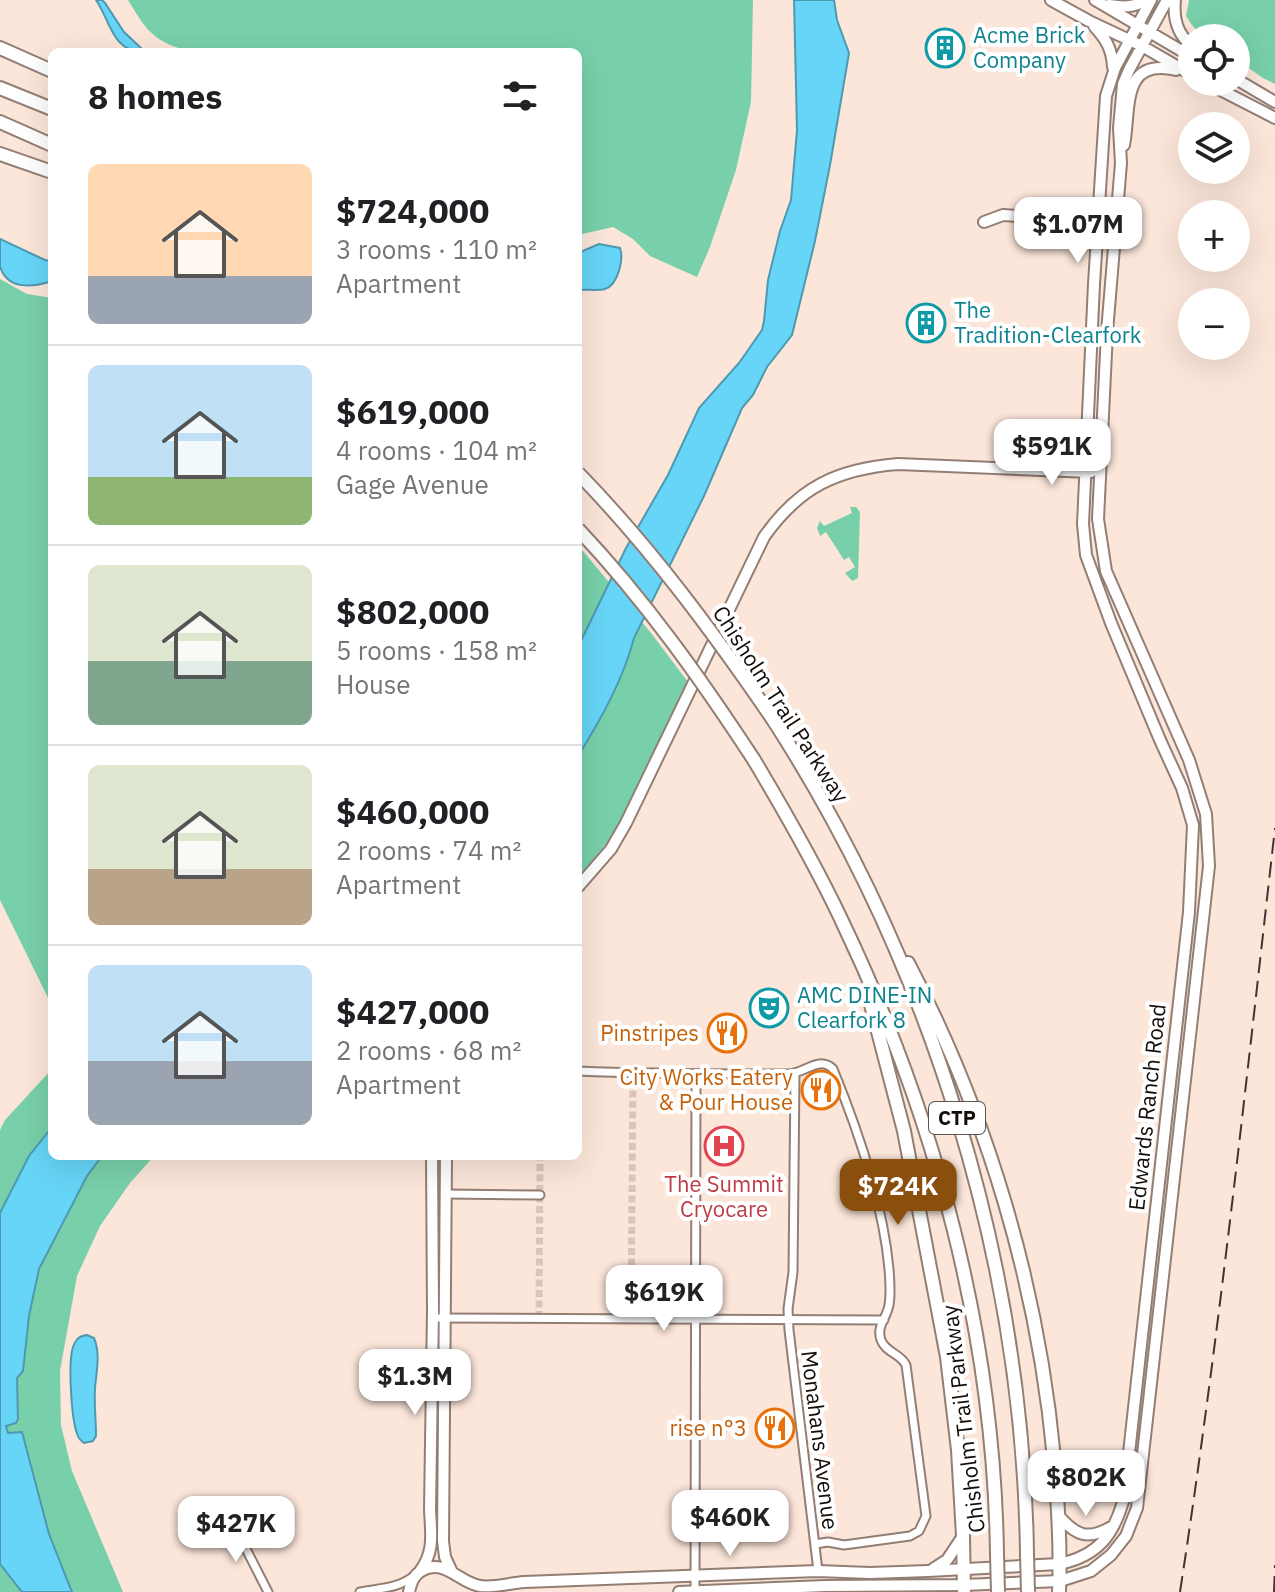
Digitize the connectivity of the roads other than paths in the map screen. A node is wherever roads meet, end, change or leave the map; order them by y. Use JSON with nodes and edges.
{"nodes":[{"id":1,"x":1051,"y":0,"type":"edge"},
{"id":2,"x":1148,"y":0,"type":"edge"},
{"id":3,"x":1167,"y":0,"type":"edge"},
{"id":4,"x":1175,"y":0,"type":"edge"},
{"id":5,"x":1099,"y":2,"type":"edge"},
{"id":6,"x":1089,"y":21,"type":"junction"},
{"id":7,"x":1137,"y":25,"type":"junction"},
{"id":8,"x":1178,"y":31,"type":"edge"},
{"id":9,"x":1149,"y":32,"type":"junction"},
{"id":10,"x":1129,"y":39,"type":"junction"},
{"id":11,"x":1142,"y":46,"type":"junction"},
{"id":12,"x":0,"y":48,"type":"edge"},
{"id":13,"x":1178,"y":49,"type":"edge"},
{"id":14,"x":1178,"y":67,"type":"edge"},
{"id":15,"x":48,"y":69,"type":"edge"},
{"id":16,"x":1178,"y":71,"type":"edge"},
{"id":17,"x":1113,"y":73,"type":"junction"},
{"id":18,"x":1250,"y":86,"type":"edge"},
{"id":19,"x":0,"y":88,"type":"edge"},
{"id":20,"x":1232,"y":96,"type":"edge"},
{"id":21,"x":1275,"y":102,"type":"edge"},
{"id":22,"x":48,"y":107,"type":"edge"},
{"id":23,"x":1275,"y":118,"type":"edge"},
{"id":24,"x":0,"y":122,"type":"edge"},
{"id":25,"x":48,"y":143,"type":"edge"},
{"id":26,"x":0,"y":154,"type":"edge"},
{"id":27,"x":1121,"y":163,"type":"junction"},
{"id":28,"x":48,"y":171,"type":"edge"},
{"id":29,"x":1098,"y":220,"type":"junction"},
{"id":30,"x":984,"y":222,"type":"dead end"},
{"id":31,"x":1116,"y":222,"type":"junction"},
{"id":32,"x":1094,"y":297,"type":"junction"},
{"id":33,"x":1107,"y":341,"type":"junction"},
{"id":34,"x":1086,"y":472,"type":"junction"},
{"id":35,"x":1100,"y":473,"type":"junction"},
{"id":36,"x":582,"y":477,"type":"edge"},
{"id":37,"x":582,"y":533,"type":"edge"},
{"id":38,"x":1120,"y":602,"type":"junction"},
{"id":39,"x":1106,"y":608,"type":"junction"},
{"id":40,"x":857,"y":864,"type":"junction"},
{"id":41,"x":1190,"y":879,"type":"junction"},
{"id":42,"x":1208,"y":880,"type":"junction"},
{"id":43,"x":582,"y":882,"type":"edge"},
{"id":44,"x":855,"y":948,"type":"junction"},
{"id":45,"x":582,"y":1071,"type":"edge"},
{"id":46,"x":696,"y":1074,"type":"junction"},
{"id":47,"x":795,"y":1074,"type":"junction"},
{"id":48,"x":432,"y":1160,"type":"edge"},
{"id":49,"x":446,"y":1160,"type":"edge"},
{"id":50,"x":446,"y":1194,"type":"junction"},
{"id":51,"x":540,"y":1195,"type":"dead end"},
{"id":52,"x":438,"y":1318,"type":"junction"},
{"id":53,"x":695,"y":1318,"type":"junction"},
{"id":54,"x":788,"y":1319,"type":"junction"},
{"id":55,"x":884,"y":1320,"type":"junction"},
{"id":56,"x":1058,"y":1515,"type":"junction"},
{"id":57,"x":1115,"y":1525,"type":"junction"},
{"id":58,"x":242,"y":1528,"type":"dead end"},
{"id":59,"x":963,"y":1536,"type":"junction"},
{"id":60,"x":815,"y":1544,"type":"junction"},
{"id":61,"x":1059,"y":1564,"type":"junction"},
{"id":62,"x":963,"y":1570,"type":"junction"},
{"id":63,"x":818,"y":1571,"type":"junction"},
{"id":64,"x":928,"y":1571,"type":"junction"},
{"id":65,"x":870,"y":1573,"type":"junction"},
{"id":66,"x":417,"y":1574,"type":"junction"},
{"id":67,"x":454,"y":1574,"type":"junction"},
{"id":68,"x":694,"y":1577,"type":"junction"},
{"id":69,"x":825,"y":1586,"type":"junction"},
{"id":70,"x":1060,"y":1586,"type":"edge"},
{"id":71,"x":779,"y":1587,"type":"junction"},
{"id":72,"x":964,"y":1588,"type":"edge"},
{"id":73,"x":695,"y":1591,"type":"edge"},
{"id":74,"x":268,"y":1592,"type":"edge"},
{"id":75,"x":360,"y":1592,"type":"edge"},
{"id":76,"x":409,"y":1592,"type":"edge"},
{"id":77,"x":462,"y":1592,"type":"edge"},
{"id":78,"x":679,"y":1592,"type":"edge"},
{"id":79,"x":998,"y":1592,"type":"edge"},
{"id":80,"x":1028,"y":1592,"type":"edge"}],
"edges":[{"from":1,"to":6,"type":"street"},
{"from":2,"to":5,"type":"street"},
{"from":2,"to":7,"type":"street","name":"Edwards Ranch Road"},
{"from":3,"to":9,"type":"street","name":"Edwards Ranch Road"},
{"from":4,"to":8,"type":"street"},
{"from":5,"to":7,"type":"street"},
{"from":6,"to":10,"type":"street"},
{"from":6,"to":17,"type":"street"},
{"from":7,"to":9,"type":"street"},
{"from":7,"to":10,"type":"street","name":"Edwards Ranch Road"},
{"from":9,"to":11,"type":"street","name":"Edwards Ranch Road"},
{"from":9,"to":13,"type":"street"},
{"from":10,"to":11,"type":"street"},
{"from":10,"to":17,"type":"street","name":"Edwards Ranch Road"},
{"from":11,"to":14,"type":"street"},
{"from":11,"to":27,"type":"street","name":"Edwards Ranch Road"},
{"from":12,"to":15,"type":"highway"},
{"from":16,"to":27,"type":"street"},
{"from":17,"to":29,"type":"street","name":"Edwards Ranch Road"},
{"from":18,"to":21,"type":"street"},
{"from":19,"to":22,"type":"highway"},
{"from":20,"to":23,"type":"street"},
{"from":24,"to":25,"type":"highway"},
{"from":26,"to":28,"type":"highway"},
{"from":27,"to":31,"type":"street","name":"Edwards Ranch Road"},
{"from":29,"to":30,"type":"street"},
{"from":29,"to":31,"type":"street"},
{"from":29,"to":32,"type":"street","name":"Edwards Ranch Road"},
{"from":31,"to":33,"type":"street","name":"Edwards Ranch Road"},
{"from":32,"to":33,"type":"street"},
{"from":32,"to":34,"type":"street","name":"Edwards Ranch Road"},
{"from":33,"to":35,"type":"street","name":"Edwards Ranch Road"},
{"from":34,"to":35,"type":"street"},
{"from":34,"to":39,"type":"street","name":"Edwards Ranch Road"},
{"from":34,"to":43,"type":"street"},
{"from":35,"to":38,"type":"street","name":"Edwards Ranch Road"},
{"from":36,"to":40,"type":"highway","name":"Chisholm Trail Parkway","number":"CTP","bridge":true},
{"from":37,"to":44,"type":"highway","name":"Chisholm Trail Parkway","number":"CTP","bridge":true},
{"from":38,"to":39,"type":"street"},
{"from":38,"to":42,"type":"street","name":"Edwards Ranch Road"},
{"from":39,"to":41,"type":"street","name":"Edwards Ranch Road"},
{"from":40,"to":56,"type":"highway"},
{"from":40,"to":80,"type":"highway","name":"Chisholm Trail Parkway","number":"CTP","bridge":true},
{"from":41,"to":42,"type":"street"},
{"from":41,"to":57,"type":"street","name":"Edwards Ranch Road"},
{"from":42,"to":70,"type":"street","name":"Edwards Ranch Road"},
{"from":44,"to":59,"type":"highway"},
{"from":44,"to":79,"type":"highway","name":"Chisholm Trail Parkway","number":"CTP","bridge":true},
{"from":45,"to":46,"type":"street"},
{"from":46,"to":47,"type":"street"},
{"from":46,"to":53,"type":"street"},
{"from":47,"to":54,"type":"street","name":"Monahans Avenue"},
{"from":47,"to":55,"type":"street"},
{"from":48,"to":52,"type":"street"},
{"from":49,"to":50,"type":"street"},
{"from":50,"to":51,"type":"street"},
{"from":50,"to":52,"type":"street"},
{"from":52,"to":53,"type":"street"},
{"from":52,"to":66,"type":"street"},
{"from":52,"to":67,"type":"street"},
{"from":53,"to":54,"type":"street"},
{"from":53,"to":68,"type":"street"},
{"from":54,"to":55,"type":"street"},
{"from":54,"to":60,"type":"street","name":"Monahans Avenue"},
{"from":55,"to":60,"type":"street"},
{"from":56,"to":57,"type":"street"},
{"from":56,"to":61,"type":"highway"},
{"from":57,"to":61,"type":"street","name":"Edwards Ranch Road"},
{"from":58,"to":74,"type":"street"},
{"from":59,"to":62,"type":"highway"},
{"from":59,"to":64,"type":"street"},
{"from":60,"to":63,"type":"street","name":"Monahans Avenue"},
{"from":61,"to":62,"type":"street","name":"Edwards Ranch Road"},
{"from":61,"to":70,"type":"highway"},
{"from":62,"to":64,"type":"street","name":"Edwards Ranch Road"},
{"from":62,"to":72,"type":"highway"},
{"from":63,"to":65,"type":"street","name":"Edwards Ranch Road"},
{"from":63,"to":68,"type":"street","name":"Edwards Ranch Road"},
{"from":63,"to":71,"type":"street"},
{"from":64,"to":65,"type":"street","name":"Edwards Ranch Road"},
{"from":65,"to":69,"type":"street"},
{"from":66,"to":67,"type":"street","name":"Edwards Ranch Road"},
{"from":66,"to":75,"type":"street"},
{"from":66,"to":76,"type":"street"},
{"from":67,"to":68,"type":"street","name":"Edwards Ranch Road"},
{"from":67,"to":77,"type":"street"},
{"from":68,"to":73,"type":"street"},
{"from":69,"to":71,"type":"street","name":"Edwards Ranch Road"},
{"from":69,"to":72,"type":"street","name":"Edwards Ranch Road"},
{"from":70,"to":72,"type":"street","name":"Edwards Ranch Road"},
{"from":71,"to":73,"type":"street","name":"Edwards Ranch Road"},
{"from":73,"to":78,"type":"street","name":"Edwards Ranch Road"}]}
